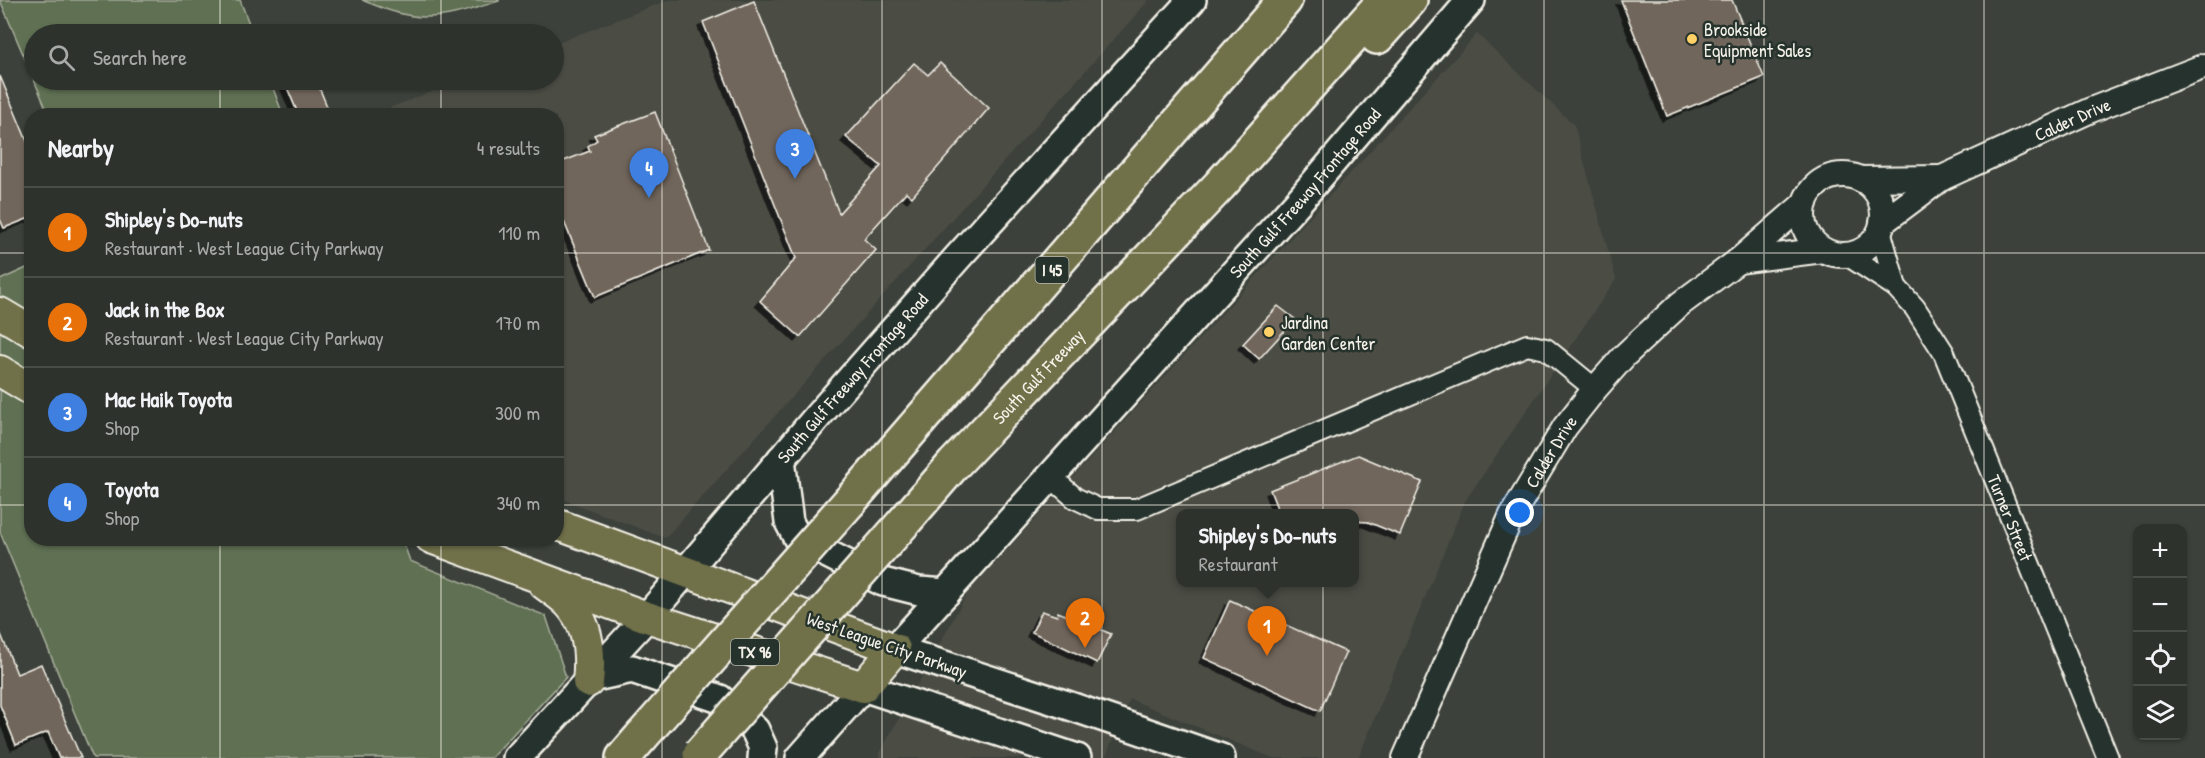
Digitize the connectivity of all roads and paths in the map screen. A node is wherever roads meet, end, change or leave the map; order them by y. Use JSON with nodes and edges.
{"nodes":[{"id":1,"x":1192,"y":0,"type":"edge"},
{"id":2,"x":1271,"y":0,"type":"edge"},
{"id":3,"x":1285,"y":0,"type":"edge"},
{"id":4,"x":1384,"y":0,"type":"edge"},
{"id":5,"x":1410,"y":0,"type":"edge"},
{"id":6,"x":1471,"y":0,"type":"edge"},
{"id":7,"x":1253,"y":37,"type":"junction"},
{"id":8,"x":2205,"y":66,"type":"edge"},
{"id":9,"x":1942,"y":178,"type":"junction"},
{"id":10,"x":1860,"y":179,"type":"junction"},
{"id":11,"x":1805,"y":203,"type":"junction"},
{"id":12,"x":1881,"y":226,"type":"junction"},
{"id":13,"x":1823,"y":250,"type":"junction"},
{"id":14,"x":1847,"y":255,"type":"junction"},
{"id":15,"x":1738,"y":261,"type":"junction"},
{"id":16,"x":1144,"y":264,"type":"junction"},
{"id":17,"x":1896,"y":287,"type":"junction"},
{"id":18,"x":0,"y":313,"type":"edge"},
{"id":19,"x":24,"y":327,"type":"edge"},
{"id":20,"x":0,"y":371,"type":"edge"},
{"id":21,"x":24,"y":385,"type":"edge"},
{"id":22,"x":1595,"y":389,"type":"junction"},
{"id":23,"x":781,"y":459,"type":"junction"},
{"id":24,"x":1051,"y":477,"type":"junction"},
{"id":25,"x":564,"y":527,"type":"edge"},
{"id":26,"x":453,"y":546,"type":"edge"},
{"id":27,"x":685,"y":572,"type":"junction"},
{"id":28,"x":533,"y":575,"type":"junction"},
{"id":29,"x":946,"y":593,"type":"junction"},
{"id":30,"x":647,"y":616,"type":"junction"},
{"id":31,"x":895,"y":650,"type":"junction"},
{"id":32,"x":589,"y":680,"type":"junction"},
{"id":33,"x":863,"y":687,"type":"junction"},
{"id":34,"x":632,"y":747,"type":"edge"},
{"id":35,"x":698,"y":756,"type":"edge"},
{"id":36,"x":517,"y":758,"type":"edge"},
{"id":37,"x":762,"y":758,"type":"edge"},
{"id":38,"x":800,"y":758,"type":"edge"},
{"id":39,"x":1077,"y":758,"type":"edge"},
{"id":40,"x":1221,"y":758,"type":"edge"},
{"id":41,"x":1405,"y":758,"type":"edge"},
{"id":42,"x":2108,"y":758,"type":"edge"}],
"edges":[{"from":1,"to":23,"type":"main road","name":"South Gulf Freeway Frontage Road"},
{"from":2,"to":7,"type":"highway"},
{"from":3,"to":7,"type":"highway","number":"I 45"},
{"from":4,"to":16,"type":"highway","name":"South Gulf Freeway"},
{"from":5,"to":16,"type":"highway"},
{"from":6,"to":24,"type":"main road","name":"South Gulf Freeway Frontage Road"},
{"from":7,"to":34,"type":"highway","number":"I 45","bridge":true},
{"from":8,"to":9,"type":"street","name":"Calder Drive"},
{"from":9,"to":10,"type":"street","name":"Calder Drive"},
{"from":9,"to":12,"type":"street","name":"Calder Drive"},
{"from":10,"to":11,"type":"street"},
{"from":10,"to":12,"type":"street"},
{"from":11,"to":13,"type":"street"},
{"from":11,"to":15,"type":"street","name":"Calder Drive"},
{"from":12,"to":14,"type":"street"},
{"from":12,"to":17,"type":"street","name":"Turner Street"},
{"from":13,"to":14,"type":"street"},
{"from":13,"to":15,"type":"street","name":"Calder Drive"},
{"from":14,"to":17,"type":"street","name":"Turner Street"},
{"from":15,"to":22,"type":"street","name":"Calder Drive"},
{"from":16,"to":35,"type":"highway","name":"South Gulf Freeway","bridge":true},
{"from":17,"to":42,"type":"street","name":"Turner Street"},
{"from":18,"to":19,"type":"main road"},
{"from":20,"to":21,"type":"main road"},
{"from":22,"to":24,"type":"street"},
{"from":22,"to":41,"type":"street","name":"Calder Drive"},
{"from":23,"to":27,"type":"main road","name":"South Gulf Freeway Frontage Road"},
{"from":23,"to":29,"type":"main road"},
{"from":24,"to":29,"type":"main road","name":"South Gulf Freeway Frontage Road"},
{"from":25,"to":27,"type":"main road","name":"West League City Parkway"},
{"from":26,"to":28,"type":"main road","number":"TX 96"},
{"from":27,"to":30,"type":"main road","name":"South Gulf Freeway Frontage Road"},
{"from":27,"to":31,"type":"main road","name":"West League City Parkway"},
{"from":28,"to":30,"type":"main road","number":"TX 96"},
{"from":28,"to":32,"type":"main road"},
{"from":29,"to":31,"type":"main road","name":"South Gulf Freeway Frontage Road"},
{"from":30,"to":32,"type":"main road","name":"South Gulf Freeway Frontage Road"},
{"from":30,"to":33,"type":"main road","number":"TX 96"},
{"from":31,"to":33,"type":"main road","name":"South Gulf Freeway Frontage Road"},
{"from":31,"to":40,"type":"main road","name":"West League City Parkway"},
{"from":32,"to":36,"type":"main road","name":"South Gulf Freeway Frontage Road"},
{"from":32,"to":37,"type":"main road"},
{"from":33,"to":38,"type":"main road","name":"South Gulf Freeway Frontage Road"},
{"from":33,"to":39,"type":"main road"}]}
